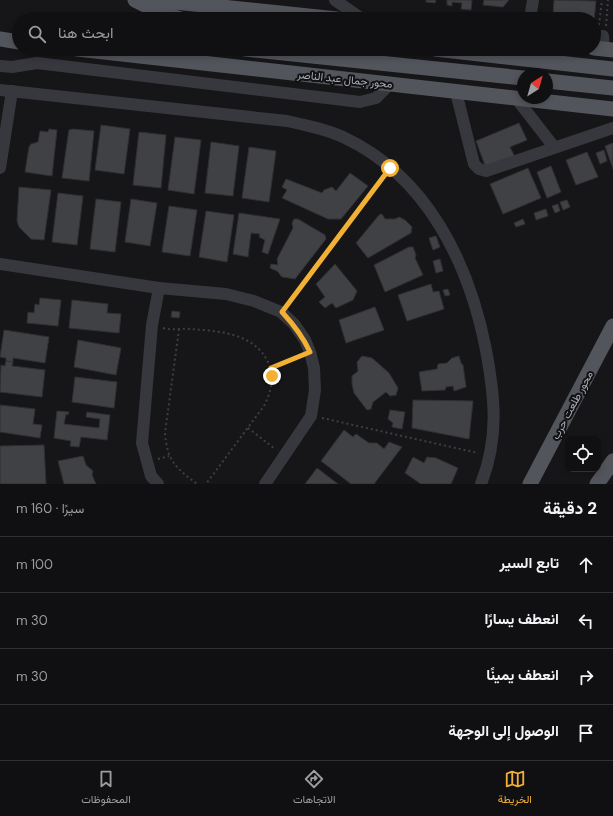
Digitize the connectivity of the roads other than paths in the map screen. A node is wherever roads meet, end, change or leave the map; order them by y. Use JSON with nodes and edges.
{"nodes":[{"id":1,"x":135,"y":0,"type":"edge"},
{"id":2,"x":155,"y":0,"type":"edge"},
{"id":3,"x":335,"y":0,"type":"edge"},
{"id":4,"x":533,"y":0,"type":"edge"},
{"id":5,"x":160,"y":12,"type":"edge"},
{"id":6,"x":270,"y":12,"type":"edge"},
{"id":7,"x":352,"y":12,"type":"edge"},
{"id":8,"x":531,"y":12,"type":"edge"},
{"id":9,"x":0,"y":39,"type":"edge"},
{"id":10,"x":12,"y":41,"type":"edge"},
{"id":11,"x":132,"y":56,"type":"edge"},
{"id":12,"x":313,"y":56,"type":"edge"},
{"id":13,"x":498,"y":56,"type":"edge"},
{"id":14,"x":0,"y":66,"type":"edge"},
{"id":15,"x":613,"y":69,"type":"edge"},
{"id":16,"x":517,"y":77,"type":"edge"},
{"id":17,"x":553,"y":82,"type":"edge"},
{"id":18,"x":390,"y":84,"type":"junction"},
{"id":19,"x":613,"y":88,"type":"edge"},
{"id":20,"x":6,"y":90,"type":"edge"},
{"id":21,"x":456,"y":92,"type":"junction"},
{"id":22,"x":516,"y":98,"type":"junction"},
{"id":23,"x":613,"y":109,"type":"edge"},
{"id":24,"x":613,"y":128,"type":"edge"},
{"id":25,"x":554,"y":147,"type":"junction"},
{"id":26,"x":0,"y":168,"type":"edge"},
{"id":27,"x":0,"y":264,"type":"edge"},
{"id":28,"x":159,"y":288,"type":"junction"},
{"id":29,"x":613,"y":326,"type":"edge"},
{"id":30,"x":613,"y":461,"type":"edge"},
{"id":31,"x":158,"y":484,"type":"edge"},
{"id":32,"x":265,"y":484,"type":"edge"},
{"id":33,"x":481,"y":484,"type":"edge"},
{"id":34,"x":531,"y":484,"type":"edge"},
{"id":35,"x":597,"y":484,"type":"edge"}],
"edges":[{"from":1,"to":5,"type":"main road"},
{"from":2,"to":6,"type":"main road"},
{"from":3,"to":7,"type":"street"},
{"from":4,"to":8,"type":"street"},
{"from":9,"to":10,"type":"main road"},
{"from":11,"to":18,"type":"main road","name":"محور جمال عبد الناصر"},
{"from":12,"to":16,"type":"main road"},
{"from":13,"to":15,"type":"main road"},
{"from":14,"to":18,"type":"street"},
{"from":17,"to":19,"type":"main road"},
{"from":18,"to":21,"type":"main road","name":"محور جمال عبد الناصر"},
{"from":20,"to":26,"type":"street"},
{"from":20,"to":33,"type":"street"},
{"from":21,"to":22,"type":"main road","name":"محور جمال عبد الناصر"},
{"from":21,"to":25,"type":"street"},
{"from":22,"to":23,"type":"main road","name":"محور جمال عبد الناصر"},
{"from":22,"to":25,"type":"street"},
{"from":24,"to":25,"type":"street"},
{"from":27,"to":28,"type":"street"},
{"from":28,"to":31,"type":"street"},
{"from":28,"to":32,"type":"street"},
{"from":29,"to":34,"type":"main road","name":"محور طلعت حرب"},
{"from":30,"to":35,"type":"main road"}]}
